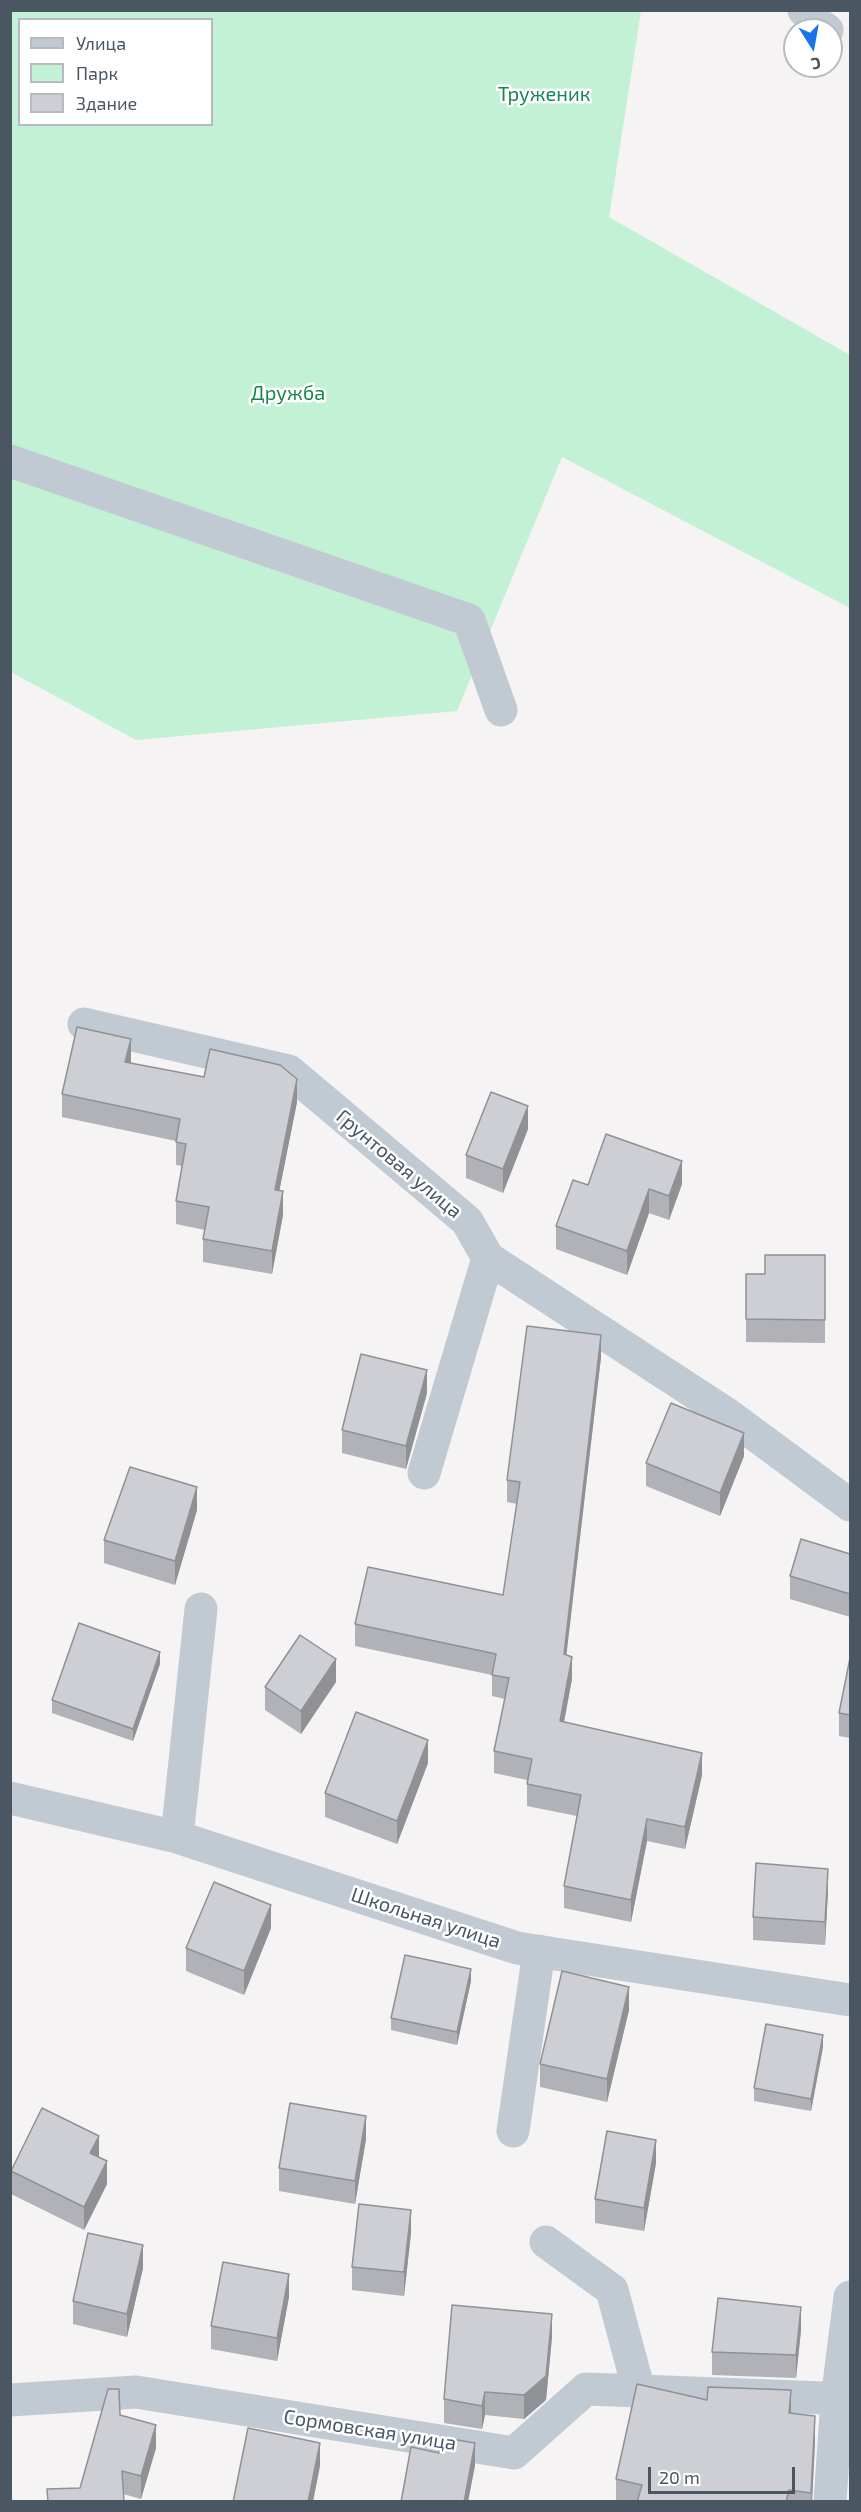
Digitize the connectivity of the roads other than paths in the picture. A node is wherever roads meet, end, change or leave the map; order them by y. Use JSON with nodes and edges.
{"nodes":[{"id":1,"x":10,"y":461,"type":"edge"},
{"id":2,"x":501,"y":710,"type":"dead end"},
{"id":3,"x":84,"y":1024,"type":"dead end"},
{"id":4,"x":488,"y":1258,"type":"junction"},
{"id":5,"x":424,"y":1473,"type":"dead end"},
{"id":6,"x":850,"y":1505,"type":"edge"},
{"id":7,"x":201,"y":1609,"type":"dead end"},
{"id":8,"x":10,"y":1798,"type":"edge"},
{"id":9,"x":177,"y":1837,"type":"junction"},
{"id":10,"x":539,"y":1951,"type":"junction"},
{"id":11,"x":850,"y":2000,"type":"edge"},
{"id":12,"x":513,"y":2131,"type":"dead end"},
{"id":13,"x":546,"y":2242,"type":"dead end"},
{"id":14,"x":850,"y":2297,"type":"edge"},
{"id":15,"x":639,"y":2391,"type":"junction"},
{"id":16,"x":844,"y":2399,"type":"edge"},
{"id":17,"x":10,"y":2400,"type":"edge"},
{"id":18,"x":830,"y":2502,"type":"edge"}],
"edges":[{"from":1,"to":2,"type":"street"},
{"from":3,"to":4,"type":"street","name":"Грунтовая улица"},
{"from":4,"to":5,"type":"street"},
{"from":4,"to":6,"type":"street","name":"Грунтовая улица"},
{"from":7,"to":9,"type":"street"},
{"from":8,"to":9,"type":"street","name":"Школьная улица"},
{"from":9,"to":10,"type":"street","name":"Школьная улица"},
{"from":10,"to":11,"type":"street","name":"Школьная улица"},
{"from":10,"to":12,"type":"street"},
{"from":13,"to":15,"type":"street"},
{"from":14,"to":16,"type":"street"},
{"from":15,"to":16,"type":"street","name":"Сормовская улица"},
{"from":15,"to":17,"type":"street","name":"Сормовская улица"},
{"from":16,"to":18,"type":"street"}]}
